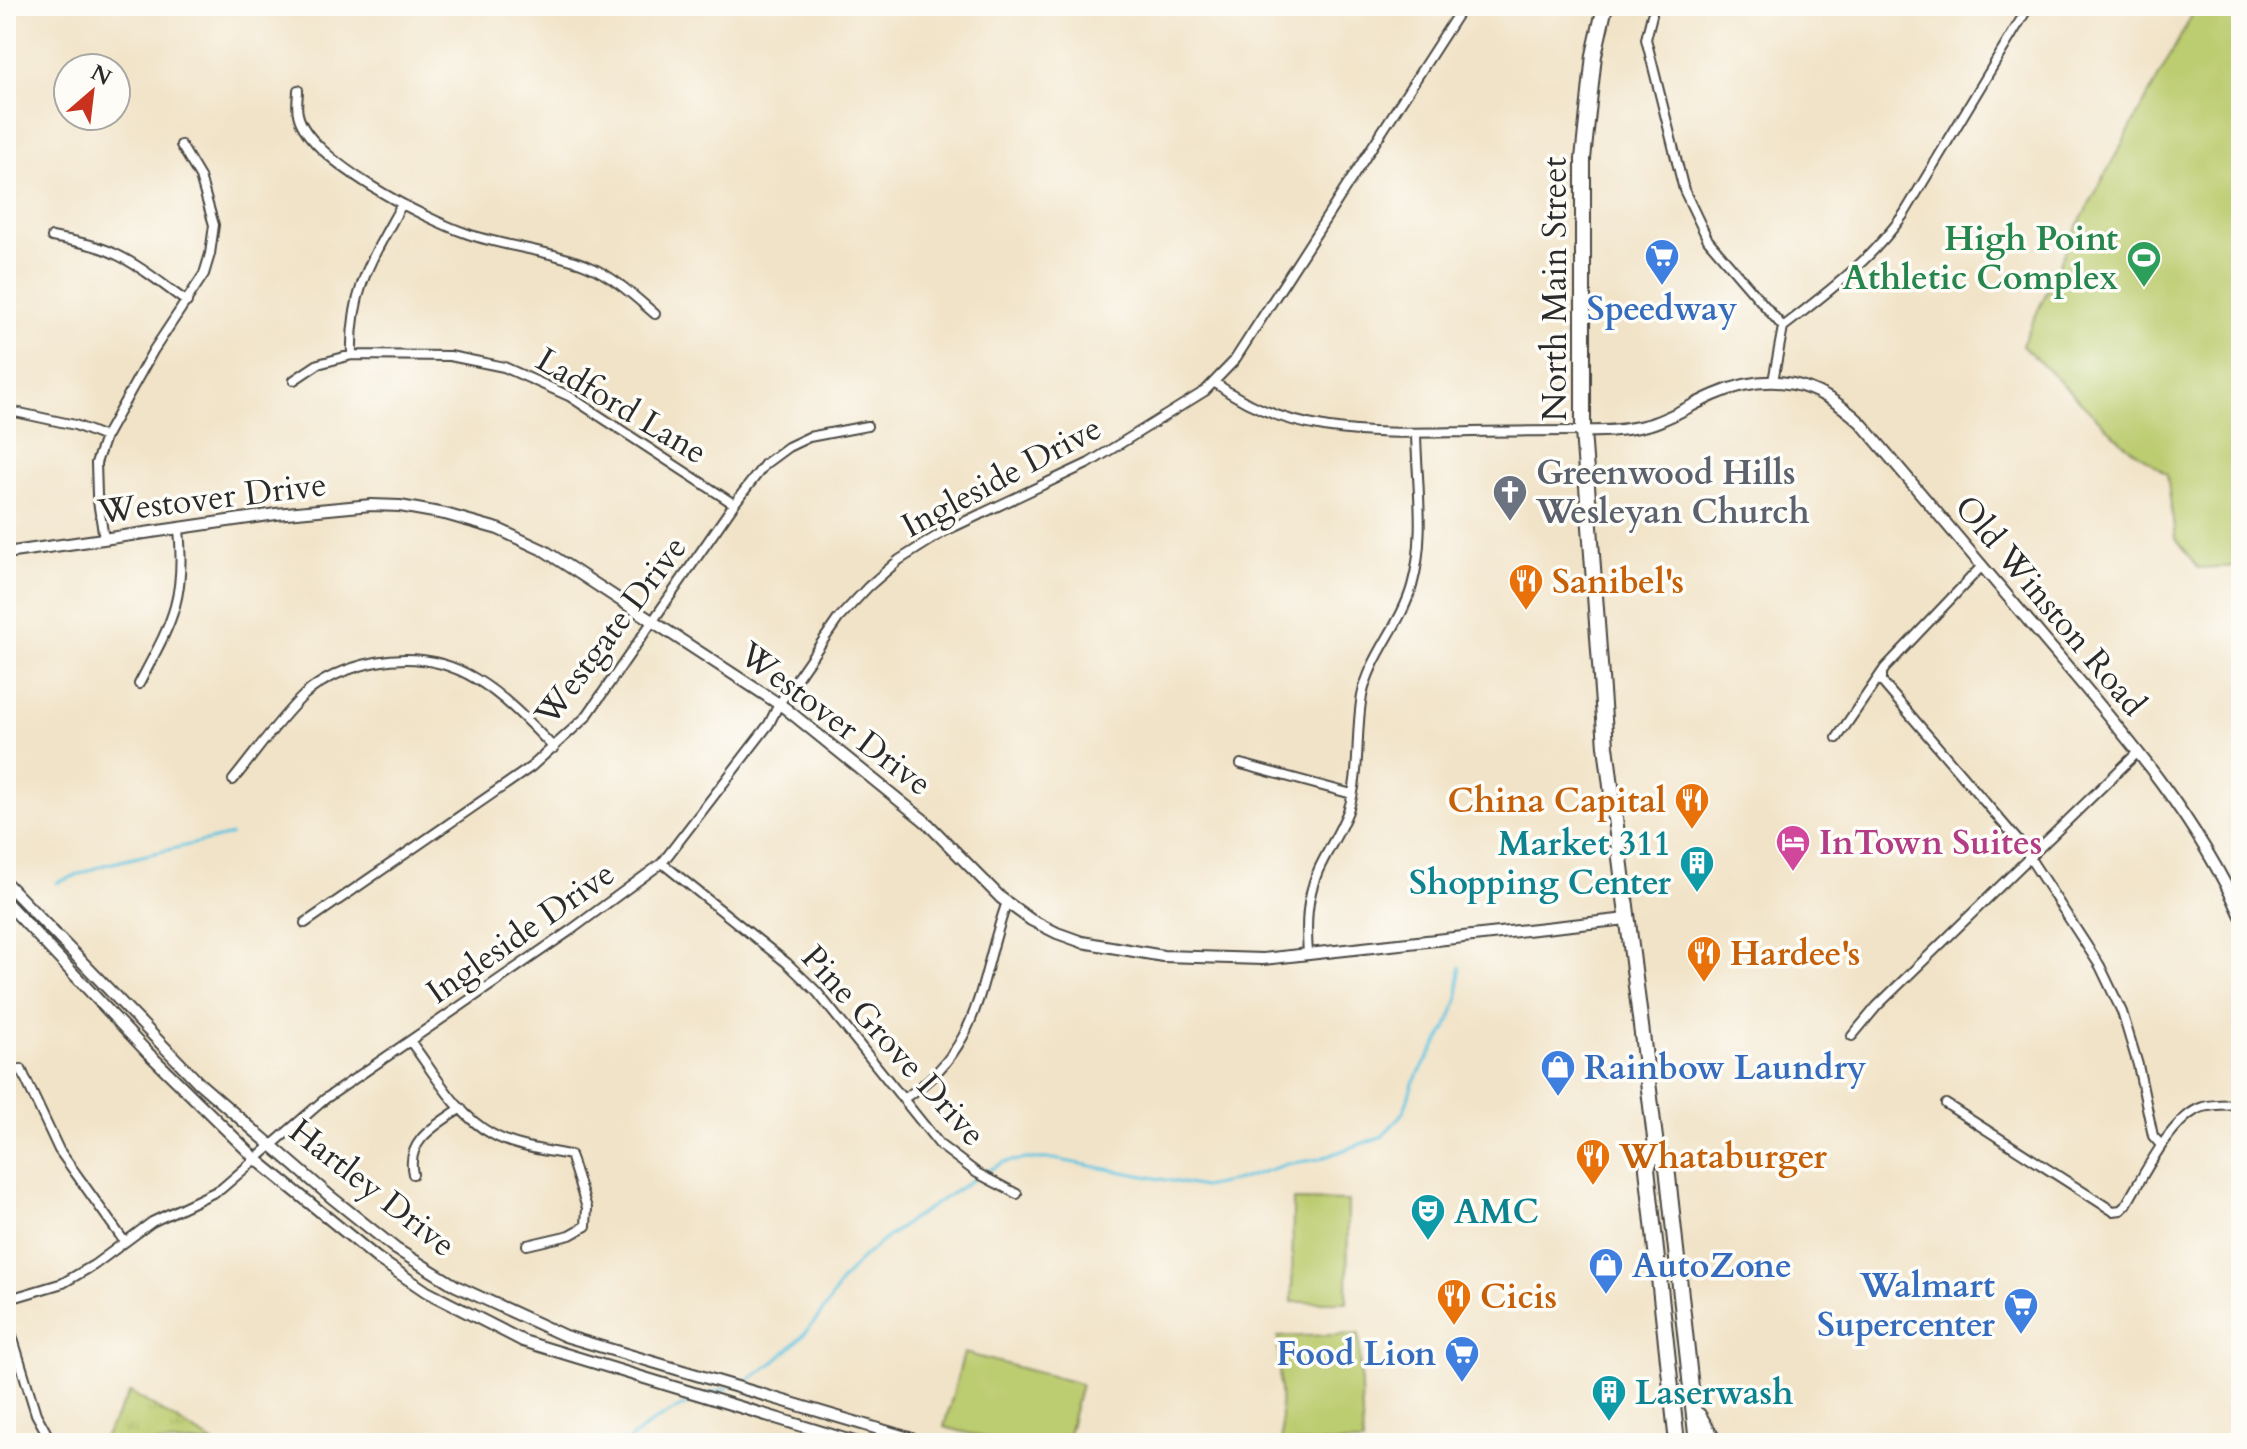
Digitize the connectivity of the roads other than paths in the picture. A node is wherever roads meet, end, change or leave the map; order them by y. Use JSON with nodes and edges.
{"nodes":[{"id":1,"x":1463,"y":6,"type":"edge"},
{"id":2,"x":1605,"y":6,"type":"edge"},
{"id":3,"x":2029,"y":6,"type":"edge"},
{"id":4,"x":1652,"y":15,"type":"dead end"},
{"id":5,"x":298,"y":90,"type":"dead end"},
{"id":6,"x":181,"y":145,"type":"dead end"},
{"id":7,"x":402,"y":204,"type":"junction"},
{"id":8,"x":52,"y":237,"type":"dead end"},
{"id":9,"x":187,"y":302,"type":"junction"},
{"id":10,"x":655,"y":314,"type":"dead end"},
{"id":11,"x":1783,"y":327,"type":"junction"},
{"id":12,"x":352,"y":355,"type":"junction"},
{"id":13,"x":294,"y":380,"type":"dead end"},
{"id":14,"x":1773,"y":381,"type":"junction"},
{"id":15,"x":1214,"y":382,"type":"junction"},
{"id":16,"x":6,"y":410,"type":"edge"},
{"id":17,"x":867,"y":426,"type":"dead end"},
{"id":18,"x":1583,"y":431,"type":"junction"},
{"id":19,"x":1416,"y":434,"type":"junction"},
{"id":20,"x":105,"y":437,"type":"junction"},
{"id":21,"x":734,"y":504,"type":"junction"},
{"id":22,"x":179,"y":529,"type":"junction"},
{"id":23,"x":104,"y":538,"type":"junction"},
{"id":24,"x":6,"y":553,"type":"edge"},
{"id":25,"x":1982,"y":566,"type":"junction"},
{"id":26,"x":654,"y":622,"type":"junction"},
{"id":27,"x":1882,"y":674,"type":"junction"},
{"id":28,"x":139,"y":684,"type":"dead end"},
{"id":29,"x":779,"y":704,"type":"junction"},
{"id":30,"x":1837,"y":738,"type":"dead end"},
{"id":31,"x":554,"y":748,"type":"junction"},
{"id":32,"x":2138,"y":752,"type":"junction"},
{"id":33,"x":1241,"y":764,"type":"dead end"},
{"id":34,"x":233,"y":780,"type":"dead end"},
{"id":35,"x":1352,"y":794,"type":"junction"},
{"id":36,"x":2030,"y":857,"type":"junction"},
{"id":37,"x":662,"y":863,"type":"junction"},
{"id":38,"x":6,"y":883,"type":"edge"},
{"id":39,"x":6,"y":902,"type":"edge"},
{"id":40,"x":1007,"y":902,"type":"junction"},
{"id":41,"x":2241,"y":915,"type":"edge"},
{"id":42,"x":1627,"y":919,"type":"junction"},
{"id":43,"x":305,"y":923,"type":"dead end"},
{"id":44,"x":1308,"y":955,"type":"junction"},
{"id":45,"x":1852,"y":1036,"type":"dead end"},
{"id":46,"x":410,"y":1041,"type":"junction"},
{"id":47,"x":21,"y":1069,"type":"dead end"},
{"id":48,"x":903,"y":1099,"type":"junction"},
{"id":49,"x":1946,"y":1104,"type":"dead end"},
{"id":50,"x":2241,"y":1104,"type":"edge"},
{"id":51,"x":461,"y":1108,"type":"junction"},
{"id":52,"x":2160,"y":1144,"type":"junction"},
{"id":53,"x":273,"y":1146,"type":"junction"},
{"id":54,"x":1656,"y":1146,"type":"junction"},
{"id":55,"x":257,"y":1160,"type":"junction"},
{"id":56,"x":413,"y":1174,"type":"dead end"},
{"id":57,"x":1017,"y":1194,"type":"dead end"},
{"id":58,"x":124,"y":1241,"type":"junction"},
{"id":59,"x":527,"y":1245,"type":"dead end"},
{"id":60,"x":6,"y":1300,"type":"edge"},
{"id":61,"x":6,"y":1316,"type":"edge"},
{"id":62,"x":1693,"y":1403,"type":"junction"},
{"id":63,"x":1674,"y":1439,"type":"edge"},
{"id":64,"x":52,"y":1443,"type":"edge"},
{"id":65,"x":858,"y":1443,"type":"edge"},
{"id":66,"x":926,"y":1443,"type":"edge"},
{"id":67,"x":1697,"y":1443,"type":"edge"},
{"id":68,"x":1715,"y":1443,"type":"edge"}],
"edges":[{"from":1,"to":15,"type":"street","name":"Ingleside Drive"},
{"from":2,"to":18,"type":"main road","name":"North Main Street"},
{"from":3,"to":11,"type":"street"},
{"from":4,"to":11,"type":"street"},
{"from":5,"to":7,"type":"street"},
{"from":6,"to":9,"type":"street"},
{"from":7,"to":10,"type":"street"},
{"from":7,"to":12,"type":"street"},
{"from":8,"to":9,"type":"street"},
{"from":9,"to":20,"type":"street"},
{"from":11,"to":14,"type":"street"},
{"from":12,"to":13,"type":"street","name":"Ladford Lane"},
{"from":12,"to":21,"type":"street","name":"Ladford Lane"},
{"from":14,"to":18,"type":"street","name":"Old Winston Road"},
{"from":14,"to":25,"type":"street","name":"Old Winston Road"},
{"from":15,"to":19,"type":"street"},
{"from":15,"to":29,"type":"street","name":"Ingleside Drive"},
{"from":16,"to":20,"type":"street"},
{"from":17,"to":21,"type":"street","name":"Westgate Drive"},
{"from":18,"to":19,"type":"street"},
{"from":18,"to":42,"type":"main road","name":"North Main Street"},
{"from":19,"to":35,"type":"street"},
{"from":20,"to":23,"type":"street"},
{"from":21,"to":26,"type":"street","name":"Westgate Drive"},
{"from":22,"to":23,"type":"street","name":"Westover Drive"},
{"from":22,"to":26,"type":"street","name":"Westover Drive"},
{"from":22,"to":28,"type":"street"},
{"from":23,"to":24,"type":"street","name":"Westover Drive"},
{"from":25,"to":27,"type":"street"},
{"from":25,"to":32,"type":"street","name":"Old Winston Road"},
{"from":26,"to":29,"type":"street","name":"Westover Drive"},
{"from":26,"to":31,"type":"street","name":"Westgate Drive"},
{"from":27,"to":30,"type":"street"},
{"from":27,"to":36,"type":"street"},
{"from":29,"to":37,"type":"street","name":"Ingleside Drive"},
{"from":29,"to":40,"type":"street","name":"Westover Drive"},
{"from":31,"to":34,"type":"street"},
{"from":31,"to":43,"type":"street","name":"Westgate Drive"},
{"from":32,"to":36,"type":"street"},
{"from":32,"to":41,"type":"street","name":"Old Winston Road"},
{"from":33,"to":35,"type":"street"},
{"from":35,"to":44,"type":"street"},
{"from":36,"to":45,"type":"street"},
{"from":36,"to":52,"type":"street"},
{"from":37,"to":46,"type":"street","name":"Ingleside Drive"},
{"from":37,"to":48,"type":"street","name":"Pine Grove Drive"},
{"from":38,"to":53,"type":"street","name":"Hartley Drive"},
{"from":39,"to":55,"type":"street","name":"Hartley Drive"},
{"from":40,"to":44,"type":"street","name":"Westover Drive"},
{"from":40,"to":48,"type":"street"},
{"from":42,"to":44,"type":"street","name":"Westover Drive"},
{"from":42,"to":54,"type":"main road","name":"North Main Street"},
{"from":46,"to":51,"type":"street"},
{"from":46,"to":53,"type":"street","name":"Ingleside Drive"},
{"from":47,"to":58,"type":"street"},
{"from":48,"to":57,"type":"street","name":"Pine Grove Drive"},
{"from":49,"to":52,"type":"street"},
{"from":50,"to":52,"type":"street"},
{"from":51,"to":56,"type":"street"},
{"from":51,"to":59,"type":"street"},
{"from":53,"to":55,"type":"street","name":"Ingleside Drive"},
{"from":53,"to":66,"type":"street","name":"Hartley Drive"},
{"from":54,"to":62,"type":"main road","name":"North Main Street"},
{"from":54,"to":63,"type":"main road","name":"North Main Street"},
{"from":55,"to":58,"type":"street","name":"Ingleside Drive"},
{"from":55,"to":65,"type":"street","name":"Hartley Drive"},
{"from":58,"to":60,"type":"street","name":"Ingleside Drive"},
{"from":61,"to":64,"type":"street"},
{"from":62,"to":67,"type":"main road","name":"North Main Street"},
{"from":62,"to":68,"type":"main road"}]}
